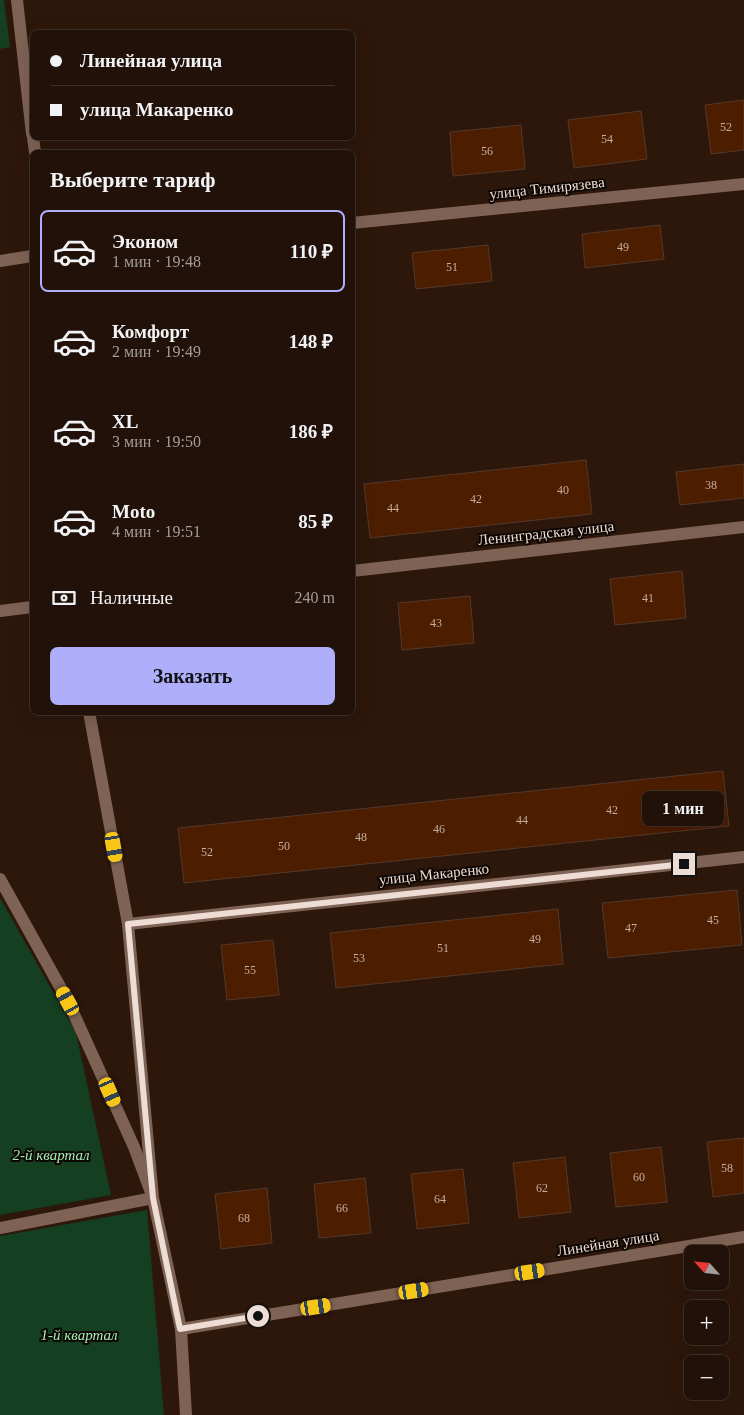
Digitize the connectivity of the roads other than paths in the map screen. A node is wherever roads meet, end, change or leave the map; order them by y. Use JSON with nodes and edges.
{"nodes":[{"id":1,"x":17,"y":0,"type":"edge"},
{"id":2,"x":30,"y":116,"type":"edge"},
{"id":3,"x":744,"y":184,"type":"edge"},
{"id":4,"x":355,"y":223,"type":"edge"},
{"id":5,"x":30,"y":256,"type":"edge"},
{"id":6,"x":0,"y":261,"type":"edge"},
{"id":7,"x":744,"y":527,"type":"edge"},
{"id":8,"x":355,"y":572,"type":"edge"},
{"id":9,"x":30,"y":607,"type":"edge"},
{"id":10,"x":0,"y":611,"type":"edge"},
{"id":11,"x":90,"y":715,"type":"edge"},
{"id":12,"x":744,"y":857,"type":"edge"},
{"id":13,"x":0,"y":879,"type":"edge"},
{"id":14,"x":128,"y":924,"type":"junction"},
{"id":15,"x":153,"y":1198,"type":"junction"},
{"id":16,"x":0,"y":1228,"type":"edge"},
{"id":17,"x":744,"y":1237,"type":"edge"},
{"id":18,"x":180,"y":1329,"type":"junction"},
{"id":19,"x":186,"y":1415,"type":"edge"}],
"edges":[{"from":1,"to":2,"type":"street"},
{"from":3,"to":4,"type":"street","name":"улица Тимирязева"},
{"from":5,"to":6,"type":"street"},
{"from":7,"to":8,"type":"street","name":"Ленинградская улица"},
{"from":9,"to":10,"type":"street"},
{"from":11,"to":14,"type":"street"},
{"from":12,"to":14,"type":"street","name":"улица Макаренко"},
{"from":13,"to":15,"type":"street"},
{"from":14,"to":15,"type":"street"},
{"from":15,"to":16,"type":"street"},
{"from":15,"to":18,"type":"street"},
{"from":17,"to":18,"type":"street","name":"Линейная улица"},
{"from":18,"to":19,"type":"street"}]}
